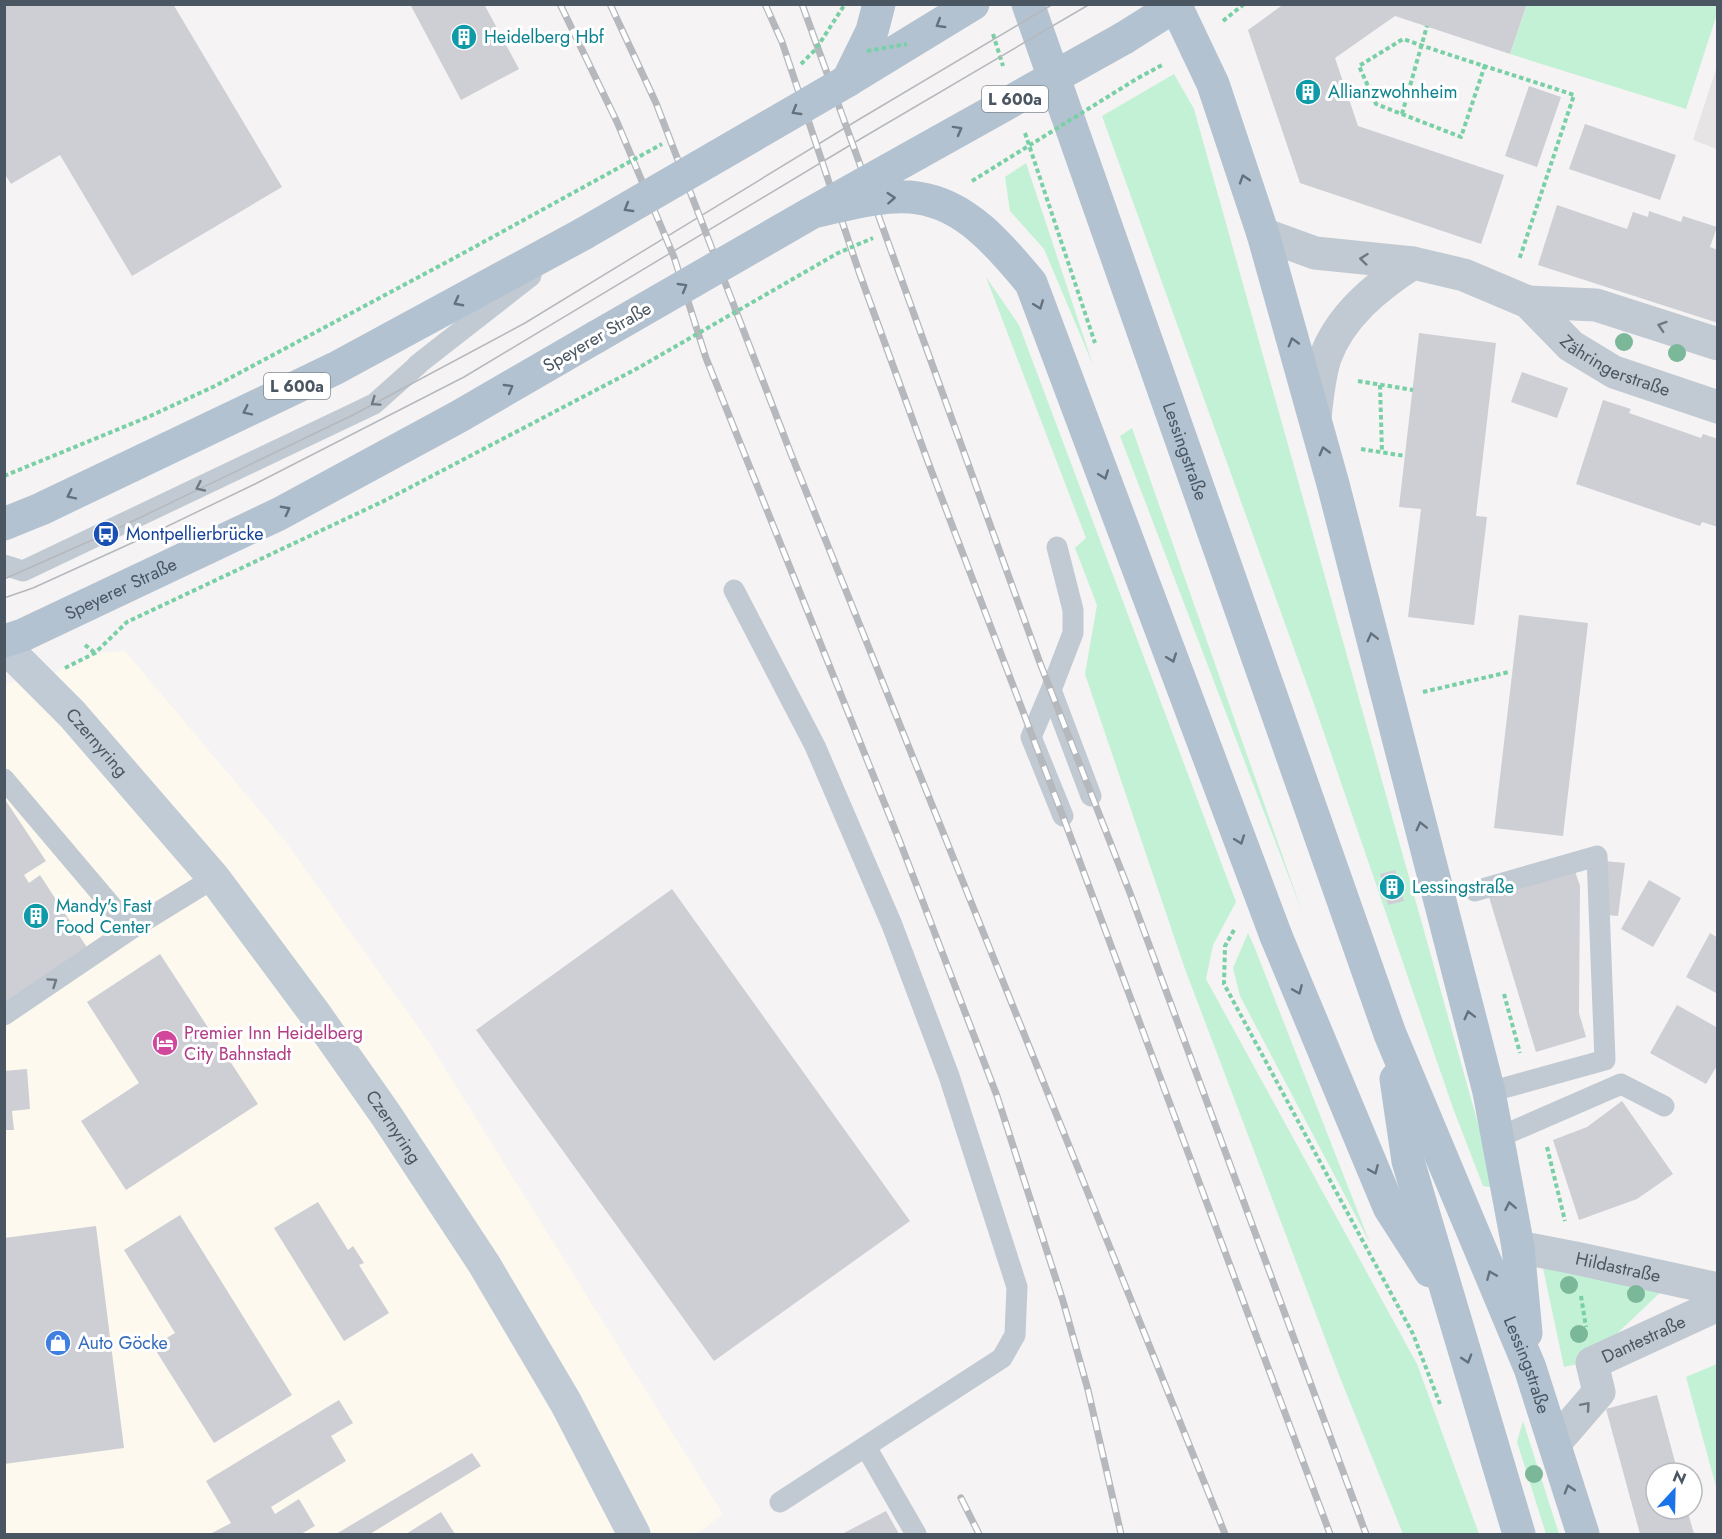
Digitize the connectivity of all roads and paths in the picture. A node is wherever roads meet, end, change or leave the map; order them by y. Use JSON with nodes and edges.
{"nodes":[{"id":1,"x":845,"y":4,"type":"edge"},
{"id":2,"x":879,"y":4,"type":"edge"},
{"id":3,"x":973,"y":4,"type":"edge"},
{"id":4,"x":1028,"y":4,"type":"edge"},
{"id":5,"x":1244,"y":4,"type":"edge"},
{"id":6,"x":1176,"y":5,"type":"edge"},
{"id":7,"x":1235,"y":12,"type":"dead end"},
{"id":8,"x":1427,"y":26,"type":"dead end"},
{"id":9,"x":1421,"y":45,"type":"junction"},
{"id":10,"x":1485,"y":65,"type":"junction"},
{"id":11,"x":793,"y":69,"type":"dead end"},
{"id":12,"x":1138,"y":78,"type":"dead end"},
{"id":13,"x":847,"y":81,"type":"junction"},
{"id":14,"x":1402,"y":114,"type":"junction"},
{"id":15,"x":665,"y":142,"type":"dead end"},
{"id":16,"x":953,"y":210,"type":"junction"},
{"id":17,"x":813,"y":212,"type":"junction"},
{"id":18,"x":583,"y":234,"type":"junction"},
{"id":19,"x":1263,"y":234,"type":"junction"},
{"id":20,"x":880,"y":235,"type":"dead end"},
{"id":21,"x":1521,"y":254,"type":"dead end"},
{"id":22,"x":1413,"y":263,"type":"junction"},
{"id":23,"x":1528,"y":302,"type":"junction"},
{"id":24,"x":1718,"y":344,"type":"edge"},
{"id":25,"x":1358,"y":381,"type":"dead end"},
{"id":26,"x":1380,"y":385,"type":"junction"},
{"id":27,"x":1413,"y":390,"type":"dead end"},
{"id":28,"x":1718,"y":407,"type":"edge"},
{"id":29,"x":1315,"y":418,"type":"junction"},
{"id":30,"x":1361,"y":449,"type":"dead end"},
{"id":31,"x":1382,"y":452,"type":"junction"},
{"id":32,"x":1405,"y":456,"type":"dead end"},
{"id":33,"x":4,"y":476,"type":"edge"},
{"id":34,"x":4,"y":524,"type":"edge"},
{"id":35,"x":1057,"y":547,"type":"dead end"},
{"id":36,"x":11,"y":572,"type":"edge"},
{"id":37,"x":734,"y":590,"type":"dead end"},
{"id":38,"x":11,"y":641,"type":"edge"},
{"id":39,"x":65,"y":668,"type":"dead end"},
{"id":40,"x":1509,"y":672,"type":"dead end"},
{"id":41,"x":1051,"y":690,"type":"junction"},
{"id":42,"x":1390,"y":707,"type":"junction"},
{"id":43,"x":4,"y":779,"type":"edge"},
{"id":44,"x":1091,"y":796,"type":"dead end"},
{"id":45,"x":1063,"y":816,"type":"dead end"},
{"id":46,"x":214,"y":879,"type":"junction"},
{"id":47,"x":1475,"y":891,"type":"dead end"},
{"id":48,"x":131,"y":929,"type":"junction"},
{"id":49,"x":1224,"y":984,"type":"dead end"},
{"id":50,"x":4,"y":1015,"type":"edge"},
{"id":51,"x":1390,"y":1034,"type":"junction"},
{"id":52,"x":1489,"y":1092,"type":"junction"},
{"id":53,"x":1665,"y":1106,"type":"dead end"},
{"id":54,"x":1497,"y":1138,"type":"junction"},
{"id":55,"x":1518,"y":1247,"type":"junction"},
{"id":56,"x":1718,"y":1289,"type":"edge"},
{"id":57,"x":1450,"y":1303,"type":"junction"},
{"id":58,"x":1718,"y":1305,"type":"edge"},
{"id":59,"x":1530,"y":1368,"type":"junction"},
{"id":60,"x":1441,"y":1407,"type":"dead end"},
{"id":61,"x":1555,"y":1443,"type":"junction"},
{"id":62,"x":866,"y":1447,"type":"junction"},
{"id":63,"x":780,"y":1502,"type":"dead end"},
{"id":64,"x":634,"y":1534,"type":"edge"},
{"id":65,"x":916,"y":1534,"type":"edge"},
{"id":66,"x":1519,"y":1534,"type":"edge"},
{"id":67,"x":1583,"y":1534,"type":"edge"}],
"edges":[{"from":1,"to":11,"type":"path","bridge":true},
{"from":2,"to":13,"type":"main road"},
{"from":3,"to":13,"type":"main road","number":"L 600a","one_way":true,"bridge":true},
{"from":4,"to":51,"type":"main road","name":"Lessingstraße"},
{"from":5,"to":7,"type":"path"},
{"from":17,"to":6,"type":"main road","name":"Speyerer Straße","number":"L 600a","one_way":true,"bridge":true},
{"from":19,"to":6,"type":"main road","one_way":true},
{"from":8,"to":9,"type":"path"},
{"from":9,"to":10,"type":"path"},
{"from":9,"to":14,"type":"path"},
{"from":9,"to":14,"type":"path"},
{"from":10,"to":14,"type":"path"},
{"from":10,"to":21,"type":"path"},
{"from":12,"to":16,"type":"path","bridge":true},
{"from":13,"to":18,"type":"main road","number":"L 600a","one_way":true,"bridge":true},
{"from":15,"to":33,"type":"path","bridge":true},
{"from":17,"to":16,"type":"main road","one_way":true,"bridge":true},
{"from":16,"to":57,"type":"main road","one_way":true,"bridge":true},
{"from":38,"to":17,"type":"main road","name":"Speyerer Straße","number":"L 600a","one_way":true,"bridge":true},
{"from":18,"to":34,"type":"main road","number":"L 600a","one_way":true},
{"from":18,"to":36,"type":"lane","one_way":true},
{"from":22,"to":19,"type":"street","name":"Zähringerstraße","one_way":true},
{"from":29,"to":19,"type":"main road","one_way":true},
{"from":20,"to":39,"type":"path","bridge":true},
{"from":22,"to":23,"type":"street","name":"Zähringerstraße"},
{"from":22,"to":29,"type":"street"},
{"from":24,"to":23,"type":"street","name":"Zähringerstraße","one_way":true},
{"from":23,"to":28,"type":"street","name":"Zähringerstraße"},
{"from":25,"to":26,"type":"path"},
{"from":26,"to":27,"type":"path"},
{"from":26,"to":31,"type":"path"},
{"from":42,"to":29,"type":"main road","one_way":true},
{"from":30,"to":31,"type":"path"},
{"from":31,"to":32,"type":"path"},
{"from":35,"to":41,"type":"lane"},
{"from":37,"to":62,"type":"lane"},
{"from":38,"to":46,"type":"main road","name":"Czernyring"},
{"from":40,"to":42,"type":"path"},
{"from":41,"to":44,"type":"lane"},
{"from":41,"to":45,"type":"lane"},
{"from":52,"to":42,"type":"main road","one_way":true},
{"from":43,"to":48,"type":"lane"},
{"from":46,"to":48,"type":"lane"},
{"from":46,"to":64,"type":"main road","name":"Czernyring"},
{"from":47,"to":52,"type":"lane"},
{"from":50,"to":48,"type":"lane","one_way":true},
{"from":49,"to":60,"type":"path"},
{"from":51,"to":57,"type":"main road","name":"Lessingstraße"},
{"from":59,"to":51,"type":"main road","name":"Lessingstraße","one_way":true},
{"from":52,"to":54,"type":"main road"},
{"from":53,"to":54,"type":"lane"},
{"from":55,"to":54,"type":"main road","one_way":true},
{"from":55,"to":56,"type":"street","name":"Hildastraße"},
{"from":55,"to":59,"type":"main road"},
{"from":57,"to":66,"type":"main road","name":"Lessingstraße","one_way":true},
{"from":61,"to":58,"type":"street","name":"Dantestraße","one_way":true},
{"from":59,"to":61,"type":"main road","name":"Lessingstraße"},
{"from":67,"to":61,"type":"main road","name":"Lessingstraße","one_way":true},
{"from":62,"to":63,"type":"lane"},
{"from":62,"to":65,"type":"lane"}]}
